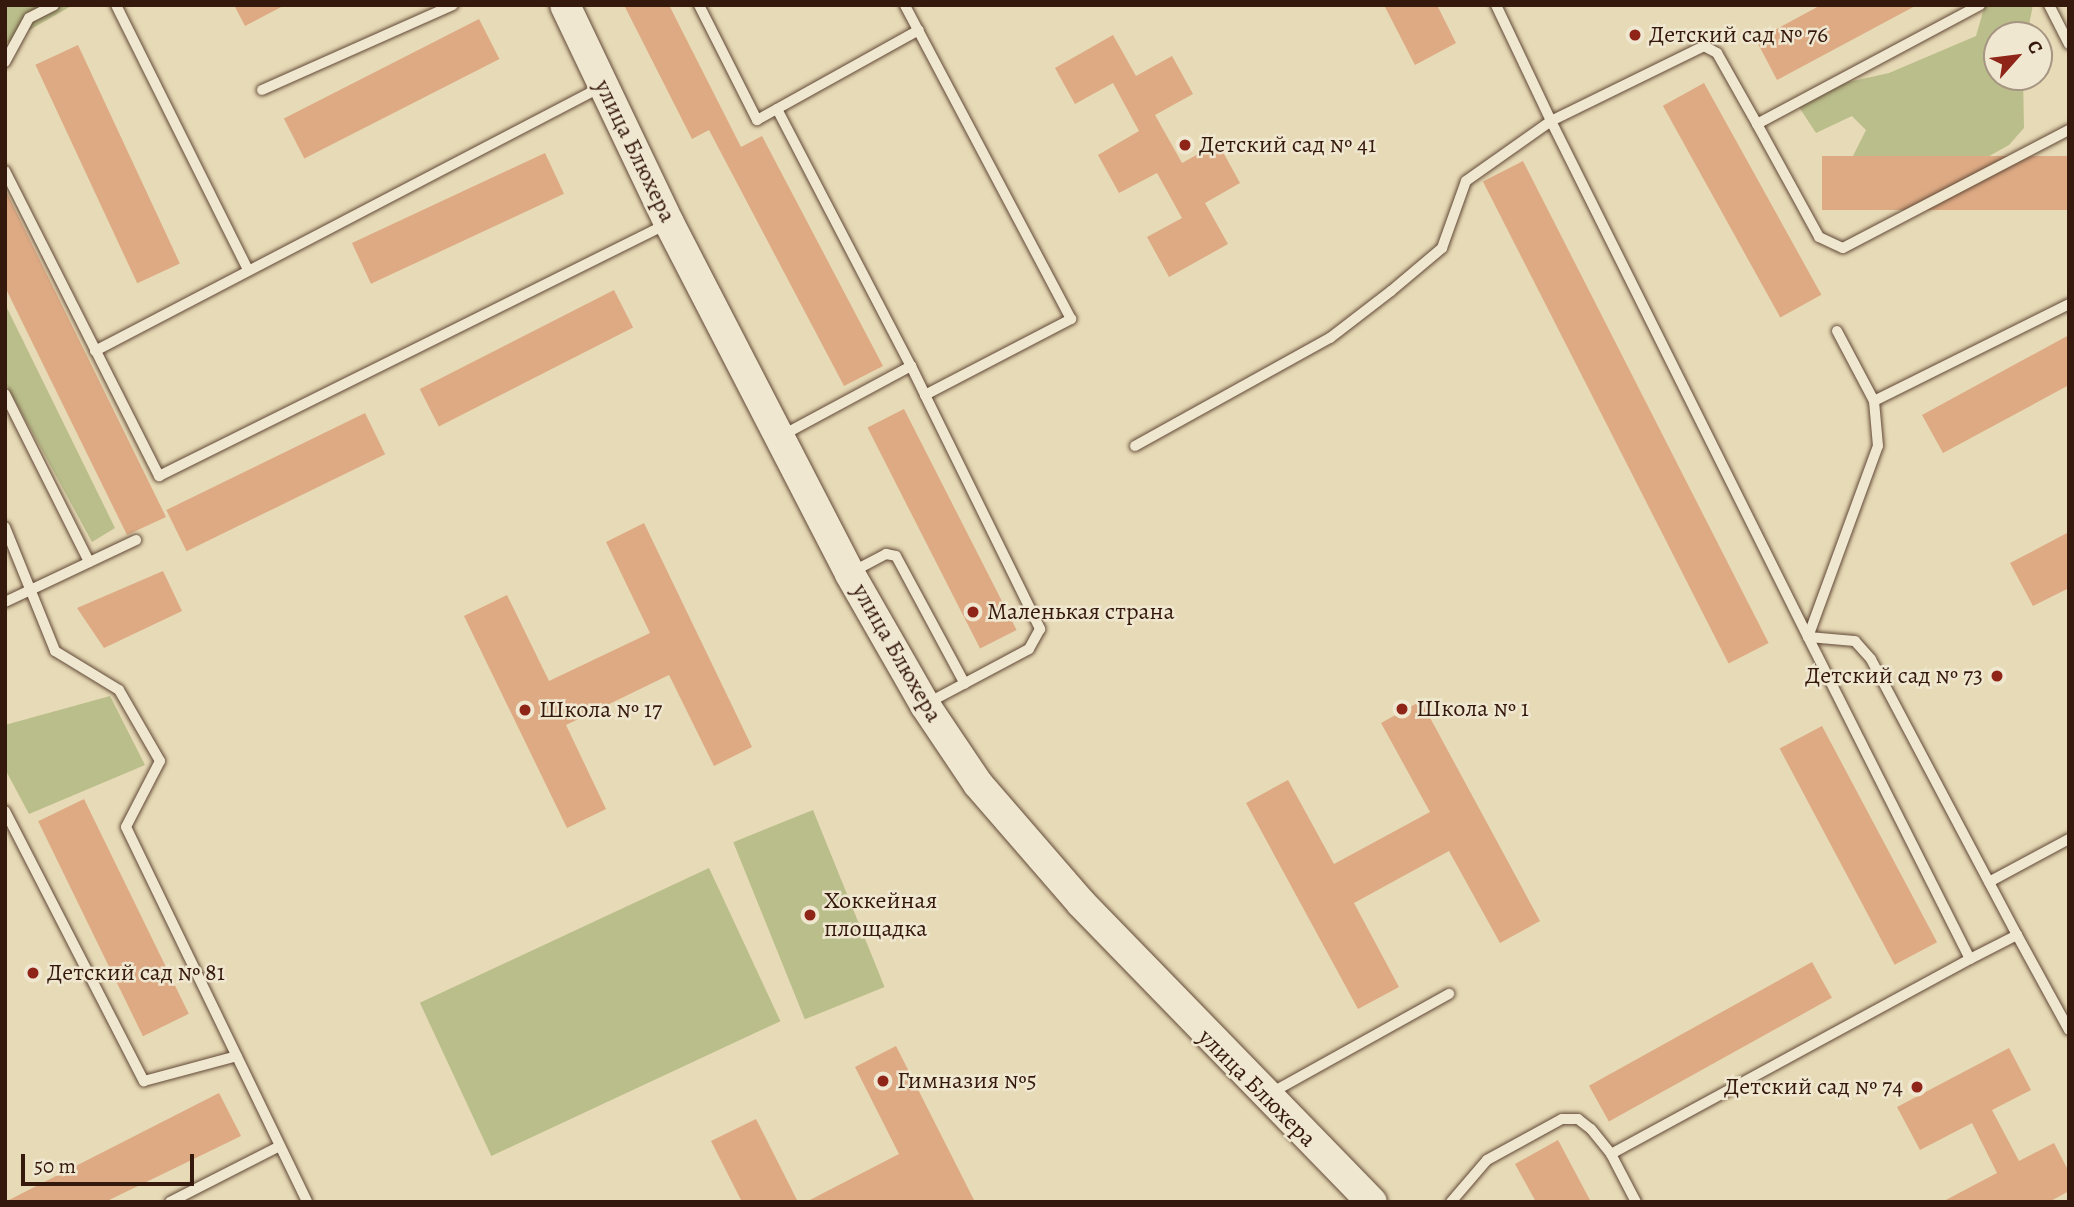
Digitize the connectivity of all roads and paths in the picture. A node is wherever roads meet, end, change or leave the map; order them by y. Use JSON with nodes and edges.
{"nodes":[{"id":1,"x":54,"y":5,"type":"edge"},
{"id":2,"x":116,"y":5,"type":"edge"},
{"id":3,"x":453,"y":5,"type":"edge"},
{"id":4,"x":565,"y":5,"type":"edge"},
{"id":5,"x":699,"y":5,"type":"edge"},
{"id":6,"x":905,"y":5,"type":"edge"},
{"id":7,"x":1496,"y":5,"type":"edge"},
{"id":8,"x":1980,"y":5,"type":"edge"},
{"id":9,"x":2049,"y":5,"type":"edge"},
{"id":10,"x":919,"y":30,"type":"junction"},
{"id":11,"x":2069,"y":44,"type":"edge"},
{"id":12,"x":5,"y":62,"type":"edge"},
{"id":13,"x":604,"y":86,"type":"junction"},
{"id":14,"x":262,"y":90,"type":"dead end"},
{"id":15,"x":777,"y":109,"type":"junction"},
{"id":16,"x":1551,"y":121,"type":"junction"},
{"id":17,"x":1757,"y":124,"type":"junction"},
{"id":18,"x":2069,"y":130,"type":"edge"},
{"id":19,"x":5,"y":171,"type":"edge"},
{"id":20,"x":669,"y":223,"type":"junction"},
{"id":21,"x":248,"y":270,"type":"junction"},
{"id":22,"x":2069,"y":304,"type":"edge"},
{"id":23,"x":1837,"y":331,"type":"dead end"},
{"id":24,"x":95,"y":351,"type":"junction"},
{"id":25,"x":911,"y":366,"type":"junction"},
{"id":26,"x":5,"y":394,"type":"edge"},
{"id":27,"x":925,"y":395,"type":"junction"},
{"id":28,"x":1874,"y":401,"type":"junction"},
{"id":29,"x":781,"y":436,"type":"junction"},
{"id":30,"x":1135,"y":446,"type":"dead end"},
{"id":31,"x":5,"y":527,"type":"edge"},
{"id":32,"x":136,"y":540,"type":"dead end"},
{"id":33,"x":89,"y":562,"type":"junction"},
{"id":34,"x":850,"y":573,"type":"junction"},
{"id":35,"x":34,"y":588,"type":"junction"},
{"id":36,"x":5,"y":601,"type":"edge"},
{"id":37,"x":1808,"y":637,"type":"junction"},
{"id":38,"x":965,"y":684,"type":"junction"},
{"id":39,"x":925,"y":705,"type":"junction"},
{"id":40,"x":5,"y":811,"type":"edge"},
{"id":41,"x":2069,"y":839,"type":"edge"},
{"id":42,"x":1989,"y":882,"type":"junction"},
{"id":43,"x":2017,"y":935,"type":"junction"},
{"id":44,"x":1970,"y":960,"type":"junction"},
{"id":45,"x":1449,"y":995,"type":"dead end"},
{"id":46,"x":2069,"y":1030,"type":"edge"},
{"id":47,"x":237,"y":1056,"type":"junction"},
{"id":48,"x":1265,"y":1096,"type":"junction"},
{"id":49,"x":280,"y":1146,"type":"junction"},
{"id":50,"x":1611,"y":1154,"type":"junction"},
{"id":51,"x":170,"y":1202,"type":"edge"},
{"id":52,"x":307,"y":1202,"type":"edge"},
{"id":53,"x":1372,"y":1202,"type":"edge"},
{"id":54,"x":1451,"y":1202,"type":"edge"},
{"id":55,"x":1636,"y":1202,"type":"edge"}],
"edges":[{"from":1,"to":12,"type":"lane"},
{"from":2,"to":21,"type":"lane"},
{"from":3,"to":14,"type":"lane"},
{"from":4,"to":13,"type":"street","name":"улица Блюхера"},
{"from":5,"to":15,"type":"lane"},
{"from":6,"to":10,"type":"lane"},
{"from":7,"to":16,"type":"lane"},
{"from":8,"to":17,"type":"lane"},
{"from":9,"to":11,"type":"lane"},
{"from":10,"to":15,"type":"lane"},
{"from":10,"to":27,"type":"lane"},
{"from":13,"to":20,"type":"street","name":"улица Блюхера"},
{"from":13,"to":21,"type":"lane"},
{"from":15,"to":25,"type":"lane"},
{"from":16,"to":17,"type":"lane"},
{"from":16,"to":30,"type":"lane"},
{"from":16,"to":37,"type":"lane"},
{"from":17,"to":18,"type":"lane"},
{"from":19,"to":24,"type":"lane"},
{"from":20,"to":24,"type":"lane"},
{"from":20,"to":29,"type":"street","name":"улица Блюхера"},
{"from":21,"to":24,"type":"lane"},
{"from":22,"to":28,"type":"lane"},
{"from":23,"to":28,"type":"lane"},
{"from":25,"to":27,"type":"lane"},
{"from":25,"to":29,"type":"lane"},
{"from":26,"to":33,"type":"lane"},
{"from":27,"to":38,"type":"lane"},
{"from":28,"to":37,"type":"lane"},
{"from":29,"to":34,"type":"street","name":"улица Блюхера"},
{"from":31,"to":35,"type":"lane"},
{"from":32,"to":33,"type":"lane"},
{"from":33,"to":35,"type":"lane"},
{"from":34,"to":38,"type":"lane"},
{"from":34,"to":39,"type":"street","name":"улица Блюхера"},
{"from":35,"to":36,"type":"lane"},
{"from":35,"to":47,"type":"lane"},
{"from":37,"to":42,"type":"lane"},
{"from":37,"to":44,"type":"lane"},
{"from":38,"to":39,"type":"lane"},
{"from":39,"to":48,"type":"street","name":"улица Блюхера"},
{"from":40,"to":47,"type":"lane"},
{"from":41,"to":42,"type":"lane"},
{"from":42,"to":43,"type":"lane"},
{"from":43,"to":44,"type":"lane"},
{"from":43,"to":46,"type":"lane"},
{"from":44,"to":50,"type":"lane"},
{"from":45,"to":48,"type":"lane"},
{"from":47,"to":49,"type":"lane"},
{"from":48,"to":53,"type":"street","name":"улица Блюхера"},
{"from":49,"to":51,"type":"lane"},
{"from":49,"to":52,"type":"lane"},
{"from":50,"to":54,"type":"lane"},
{"from":50,"to":55,"type":"lane"}]}
